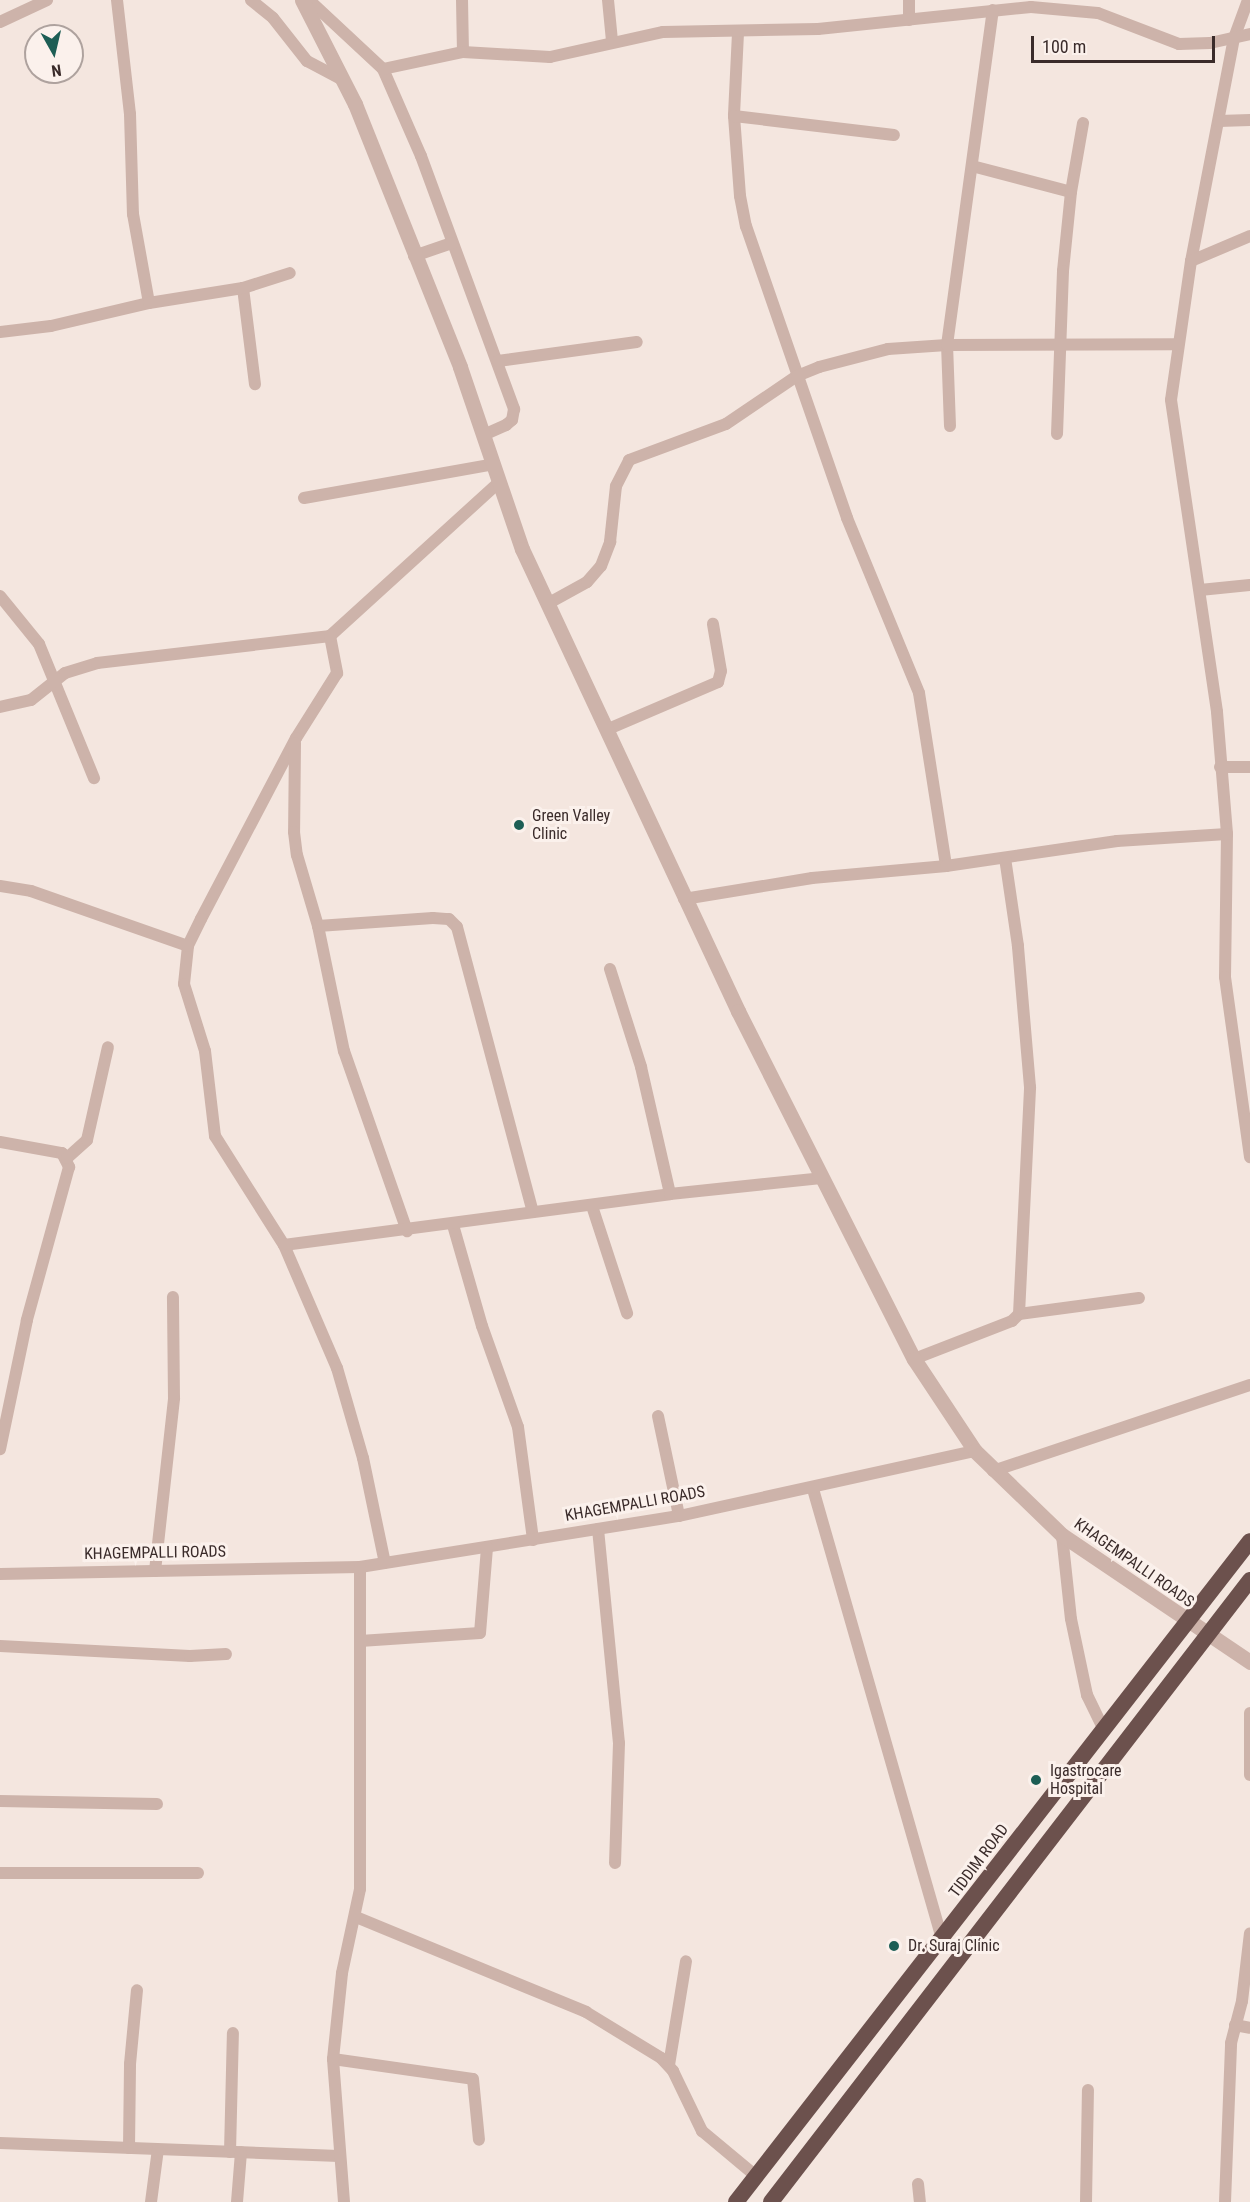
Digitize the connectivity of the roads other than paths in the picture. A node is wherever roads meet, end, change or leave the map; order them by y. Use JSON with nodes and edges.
{"nodes":[{"id":1,"x":47,"y":0,"type":"edge"},
{"id":2,"x":117,"y":0,"type":"edge"},
{"id":3,"x":250,"y":0,"type":"edge"},
{"id":4,"x":302,"y":0,"type":"edge"},
{"id":5,"x":309,"y":0,"type":"edge"},
{"id":6,"x":462,"y":0,"type":"edge"},
{"id":7,"x":608,"y":0,"type":"edge"},
{"id":8,"x":1248,"y":0,"type":"edge"},
{"id":9,"x":909,"y":3,"type":"edge"},
{"id":10,"x":1060,"y":3,"type":"edge"},
{"id":11,"x":993,"y":9,"type":"junction"},
{"id":12,"x":909,"y":20,"type":"junction"},
{"id":13,"x":0,"y":22,"type":"edge"},
{"id":14,"x":738,"y":33,"type":"junction"},
{"id":15,"x":1250,"y":34,"type":"edge"},
{"id":16,"x":1234,"y":38,"type":"junction"},
{"id":17,"x":612,"y":41,"type":"junction"},
{"id":18,"x":463,"y":52,"type":"junction"},
{"id":19,"x":383,"y":69,"type":"junction"},
{"id":20,"x":343,"y":80,"type":"junction"},
{"id":21,"x":734,"y":116,"type":"junction"},
{"id":22,"x":1250,"y":120,"type":"edge"},
{"id":23,"x":1219,"y":121,"type":"junction"},
{"id":24,"x":1083,"y":123,"type":"dead end"},
{"id":25,"x":894,"y":135,"type":"dead end"},
{"id":26,"x":972,"y":166,"type":"junction"},
{"id":27,"x":1071,"y":192,"type":"junction"},
{"id":28,"x":1250,"y":236,"type":"edge"},
{"id":29,"x":452,"y":243,"type":"junction"},
{"id":30,"x":419,"y":255,"type":"junction"},
{"id":31,"x":1191,"y":261,"type":"junction"},
{"id":32,"x":290,"y":273,"type":"dead end"},
{"id":33,"x":243,"y":288,"type":"junction"},
{"id":34,"x":149,"y":303,"type":"junction"},
{"id":35,"x":0,"y":332,"type":"edge"},
{"id":36,"x":637,"y":342,"type":"dead end"},
{"id":37,"x":1178,"y":344,"type":"junction"},
{"id":38,"x":947,"y":345,"type":"junction"},
{"id":39,"x":1059,"y":345,"type":"junction"},
{"id":40,"x":498,"y":361,"type":"junction"},
{"id":41,"x":797,"y":376,"type":"junction"},
{"id":42,"x":255,"y":384,"type":"dead end"},
{"id":43,"x":950,"y":426,"type":"dead end"},
{"id":44,"x":487,"y":434,"type":"junction"},
{"id":45,"x":1057,"y":434,"type":"dead end"},
{"id":46,"x":494,"y":464,"type":"junction"},
{"id":47,"x":499,"y":482,"type":"junction"},
{"id":48,"x":304,"y":498,"type":"dead end"},
{"id":49,"x":1250,"y":585,"type":"edge"},
{"id":50,"x":1200,"y":590,"type":"junction"},
{"id":51,"x":0,"y":596,"type":"edge"},
{"id":52,"x":549,"y":603,"type":"junction"},
{"id":53,"x":713,"y":624,"type":"dead end"},
{"id":54,"x":330,"y":636,"type":"junction"},
{"id":55,"x":54,"y":679,"type":"junction"},
{"id":56,"x":0,"y":707,"type":"edge"},
{"id":57,"x":606,"y":730,"type":"junction"},
{"id":58,"x":296,"y":738,"type":"junction"},
{"id":59,"x":1220,"y":767,"type":"junction"},
{"id":60,"x":1250,"y":767,"type":"edge"},
{"id":61,"x":94,"y":778,"type":"dead end"},
{"id":62,"x":1227,"y":834,"type":"junction"},
{"id":63,"x":1005,"y":858,"type":"junction"},
{"id":64,"x":946,"y":866,"type":"junction"},
{"id":65,"x":0,"y":886,"type":"edge"},
{"id":66,"x":684,"y":899,"type":"junction"},
{"id":67,"x":318,"y":926,"type":"junction"},
{"id":68,"x":188,"y":946,"type":"junction"},
{"id":69,"x":610,"y":969,"type":"dead end"},
{"id":70,"x":108,"y":1047,"type":"dead end"},
{"id":71,"x":0,"y":1142,"type":"edge"},
{"id":72,"x":1250,"y":1157,"type":"edge"},
{"id":73,"x":67,"y":1158,"type":"junction"},
{"id":74,"x":821,"y":1178,"type":"junction"},
{"id":75,"x":670,"y":1194,"type":"junction"},
{"id":76,"x":592,"y":1206,"type":"junction"},
{"id":77,"x":533,"y":1212,"type":"junction"},
{"id":78,"x":453,"y":1225,"type":"junction"},
{"id":79,"x":407,"y":1231,"type":"junction"},
{"id":80,"x":284,"y":1245,"type":"junction"},
{"id":81,"x":173,"y":1297,"type":"dead end"},
{"id":82,"x":1139,"y":1298,"type":"dead end"},
{"id":83,"x":627,"y":1312,"type":"dead end"},
{"id":84,"x":1019,"y":1314,"type":"junction"},
{"id":85,"x":914,"y":1359,"type":"junction"},
{"id":86,"x":1250,"y":1384,"type":"edge"},
{"id":87,"x":658,"y":1416,"type":"dead end"},
{"id":88,"x":0,"y":1449,"type":"edge"},
{"id":89,"x":975,"y":1451,"type":"junction"},
{"id":90,"x":993,"y":1471,"type":"junction"},
{"id":91,"x":813,"y":1488,"type":"junction"},
{"id":92,"x":679,"y":1516,"type":"junction"},
{"id":93,"x":598,"y":1529,"type":"junction"},
{"id":94,"x":1062,"y":1535,"type":"junction"},
{"id":95,"x":533,"y":1540,"type":"junction"},
{"id":96,"x":1250,"y":1541,"type":"edge"},
{"id":97,"x":487,"y":1547,"type":"junction"},
{"id":98,"x":385,"y":1563,"type":"junction"},
{"id":99,"x":360,"y":1567,"type":"junction"},
{"id":100,"x":155,"y":1571,"type":"junction"},
{"id":101,"x":0,"y":1574,"type":"edge"},
{"id":102,"x":1250,"y":1580,"type":"edge"},
{"id":103,"x":1185,"y":1621,"type":"junction"},
{"id":104,"x":1207,"y":1636,"type":"junction"},
{"id":105,"x":360,"y":1641,"type":"junction"},
{"id":106,"x":0,"y":1646,"type":"edge"},
{"id":107,"x":226,"y":1654,"type":"dead end"},
{"id":108,"x":1250,"y":1662,"type":"edge"},
{"id":109,"x":1250,"y":1713,"type":"edge"},
{"id":110,"x":1102,"y":1728,"type":"junction"},
{"id":111,"x":1250,"y":1775,"type":"edge"},
{"id":112,"x":0,"y":1801,"type":"edge"},
{"id":113,"x":157,"y":1804,"type":"dead end"},
{"id":114,"x":615,"y":1863,"type":"dead end"},
{"id":115,"x":0,"y":1873,"type":"edge"},
{"id":116,"x":198,"y":1873,"type":"dead end"},
{"id":117,"x":357,"y":1917,"type":"junction"},
{"id":118,"x":1250,"y":1933,"type":"edge"},
{"id":119,"x":942,"y":1939,"type":"junction"},
{"id":120,"x":686,"y":1961,"type":"dead end"},
{"id":121,"x":138,"y":1990,"type":"dead end"},
{"id":122,"x":1235,"y":2025,"type":"junction"},
{"id":123,"x":1250,"y":2028,"type":"edge"},
{"id":124,"x":233,"y":2033,"type":"dead end"},
{"id":125,"x":333,"y":2059,"type":"junction"},
{"id":126,"x":669,"y":2065,"type":"junction"},
{"id":127,"x":1088,"y":2090,"type":"dead end"},
{"id":128,"x":479,"y":2140,"type":"dead end"},
{"id":129,"x":0,"y":2142,"type":"edge"},
{"id":130,"x":129,"y":2148,"type":"junction"},
{"id":131,"x":158,"y":2149,"type":"junction"},
{"id":132,"x":235,"y":2152,"type":"junction"},
{"id":133,"x":339,"y":2156,"type":"junction"},
{"id":134,"x":756,"y":2176,"type":"junction"},
{"id":135,"x":918,"y":2184,"type":"dead end"},
{"id":136,"x":151,"y":2202,"type":"edge"},
{"id":137,"x":237,"y":2202,"type":"edge"},
{"id":138,"x":345,"y":2202,"type":"edge"},
{"id":139,"x":736,"y":2202,"type":"edge"},
{"id":140,"x":771,"y":2202,"type":"edge"},
{"id":141,"x":920,"y":2202,"type":"edge"},
{"id":142,"x":1086,"y":2202,"type":"edge"},
{"id":143,"x":1225,"y":2202,"type":"edge"}],
"edges":[{"from":1,"to":13,"type":"street"},
{"from":2,"to":34,"type":"street"},
{"from":3,"to":20,"type":"street"},
{"from":4,"to":20,"type":"street"},
{"from":5,"to":19,"type":"street"},
{"from":6,"to":18,"type":"street"},
{"from":7,"to":17,"type":"street"},
{"from":8,"to":16,"type":"street"},
{"from":9,"to":12,"type":"street"},
{"from":10,"to":11,"type":"street"},
{"from":10,"to":16,"type":"street"},
{"from":11,"to":12,"type":"street"},
{"from":11,"to":26,"type":"street"},
{"from":12,"to":14,"type":"street"},
{"from":14,"to":17,"type":"street"},
{"from":14,"to":21,"type":"street"},
{"from":15,"to":16,"type":"street"},
{"from":16,"to":23,"type":"street"},
{"from":17,"to":18,"type":"street"},
{"from":18,"to":19,"type":"street"},
{"from":19,"to":29,"type":"street"},
{"from":20,"to":30,"type":"street"},
{"from":21,"to":25,"type":"street"},
{"from":21,"to":41,"type":"street"},
{"from":22,"to":23,"type":"street"},
{"from":23,"to":31,"type":"street"},
{"from":24,"to":27,"type":"street"},
{"from":26,"to":27,"type":"street"},
{"from":26,"to":38,"type":"street"},
{"from":27,"to":39,"type":"street"},
{"from":28,"to":31,"type":"street"},
{"from":29,"to":30,"type":"street"},
{"from":29,"to":40,"type":"street"},
{"from":30,"to":44,"type":"street"},
{"from":31,"to":37,"type":"street"},
{"from":32,"to":33,"type":"street"},
{"from":33,"to":34,"type":"street"},
{"from":33,"to":42,"type":"street"},
{"from":34,"to":35,"type":"street"},
{"from":36,"to":40,"type":"street"},
{"from":37,"to":39,"type":"street"},
{"from":37,"to":50,"type":"street"},
{"from":38,"to":39,"type":"street"},
{"from":38,"to":41,"type":"street"},
{"from":38,"to":43,"type":"street"},
{"from":39,"to":45,"type":"street"},
{"from":40,"to":44,"type":"street"},
{"from":41,"to":52,"type":"street"},
{"from":41,"to":64,"type":"street"},
{"from":44,"to":46,"type":"street"},
{"from":46,"to":47,"type":"street"},
{"from":46,"to":48,"type":"street"},
{"from":47,"to":52,"type":"street"},
{"from":47,"to":54,"type":"street"},
{"from":49,"to":50,"type":"street"},
{"from":50,"to":59,"type":"street"},
{"from":51,"to":55,"type":"street"},
{"from":52,"to":57,"type":"street"},
{"from":53,"to":57,"type":"street"},
{"from":54,"to":55,"type":"street"},
{"from":54,"to":58,"type":"street"},
{"from":55,"to":56,"type":"street"},
{"from":55,"to":61,"type":"street"},
{"from":57,"to":66,"type":"street"},
{"from":58,"to":67,"type":"street"},
{"from":58,"to":68,"type":"street"},
{"from":59,"to":60,"type":"street"},
{"from":59,"to":62,"type":"street"},
{"from":62,"to":63,"type":"street"},
{"from":62,"to":72,"type":"street"},
{"from":63,"to":64,"type":"street"},
{"from":63,"to":84,"type":"street"},
{"from":64,"to":66,"type":"street"},
{"from":65,"to":68,"type":"street"},
{"from":66,"to":74,"type":"street"},
{"from":67,"to":77,"type":"street"},
{"from":67,"to":79,"type":"street"},
{"from":68,"to":80,"type":"street"},
{"from":69,"to":75,"type":"street"},
{"from":70,"to":73,"type":"street"},
{"from":71,"to":73,"type":"street"},
{"from":73,"to":88,"type":"street"},
{"from":74,"to":75,"type":"street"},
{"from":74,"to":85,"type":"street"},
{"from":75,"to":76,"type":"street"},
{"from":76,"to":77,"type":"street"},
{"from":76,"to":83,"type":"street"},
{"from":77,"to":78,"type":"street"},
{"from":78,"to":79,"type":"street"},
{"from":78,"to":95,"type":"street"},
{"from":79,"to":80,"type":"street"},
{"from":80,"to":98,"type":"street"},
{"from":81,"to":100,"type":"street"},
{"from":82,"to":84,"type":"street"},
{"from":84,"to":85,"type":"street"},
{"from":85,"to":89,"type":"street"},
{"from":86,"to":90,"type":"street"},
{"from":87,"to":92,"type":"street"},
{"from":89,"to":90,"type":"street","name":"KHAGEMPALLI ROADS"},
{"from":89,"to":91,"type":"street","name":"KHAGEMPALLI ROADS"},
{"from":90,"to":94,"type":"street","name":"KHAGEMPALLI ROADS"},
{"from":91,"to":92,"type":"street","name":"KHAGEMPALLI ROADS"},
{"from":91,"to":119,"type":"street"},
{"from":92,"to":93,"type":"street","name":"KHAGEMPALLI ROADS"},
{"from":93,"to":95,"type":"street","name":"KHAGEMPALLI ROADS"},
{"from":93,"to":114,"type":"street"},
{"from":94,"to":103,"type":"street","name":"KHAGEMPALLI ROADS"},
{"from":94,"to":110,"type":"street"},
{"from":95,"to":97,"type":"street","name":"KHAGEMPALLI ROADS"},
{"from":96,"to":103,"type":"highway","name":"TIDDIM ROAD"},
{"from":97,"to":98,"type":"street","name":"KHAGEMPALLI ROADS"},
{"from":97,"to":105,"type":"street"},
{"from":98,"to":99,"type":"street","name":"KHAGEMPALLI ROADS"},
{"from":99,"to":100,"type":"street","name":"KHAGEMPALLI ROADS"},
{"from":99,"to":105,"type":"street"},
{"from":100,"to":101,"type":"street","name":"KHAGEMPALLI ROADS"},
{"from":102,"to":104,"type":"highway"},
{"from":103,"to":104,"type":"street","name":"KHAGEMPALLI ROADS"},
{"from":103,"to":110,"type":"highway","name":"TIDDIM ROAD"},
{"from":104,"to":108,"type":"street","name":"KHAGEMPALLI ROADS"},
{"from":104,"to":140,"type":"highway"},
{"from":105,"to":117,"type":"street"},
{"from":106,"to":107,"type":"street"},
{"from":109,"to":111,"type":"street"},
{"from":110,"to":119,"type":"highway","name":"TIDDIM ROAD"},
{"from":112,"to":113,"type":"street"},
{"from":115,"to":116,"type":"street"},
{"from":117,"to":125,"type":"street"},
{"from":117,"to":126,"type":"street"},
{"from":118,"to":122,"type":"street"},
{"from":119,"to":134,"type":"highway","name":"TIDDIM ROAD"},
{"from":120,"to":126,"type":"street"},
{"from":121,"to":130,"type":"street"},
{"from":122,"to":123,"type":"street"},
{"from":122,"to":143,"type":"street"},
{"from":124,"to":132,"type":"street"},
{"from":125,"to":128,"type":"street"},
{"from":125,"to":133,"type":"street"},
{"from":126,"to":134,"type":"street"},
{"from":127,"to":142,"type":"street"},
{"from":129,"to":130,"type":"street"},
{"from":130,"to":131,"type":"street"},
{"from":131,"to":132,"type":"street"},
{"from":131,"to":136,"type":"street"},
{"from":132,"to":133,"type":"street"},
{"from":132,"to":137,"type":"street"},
{"from":133,"to":138,"type":"street"},
{"from":134,"to":139,"type":"highway","name":"TIDDIM ROAD"},
{"from":135,"to":141,"type":"street"}]}
